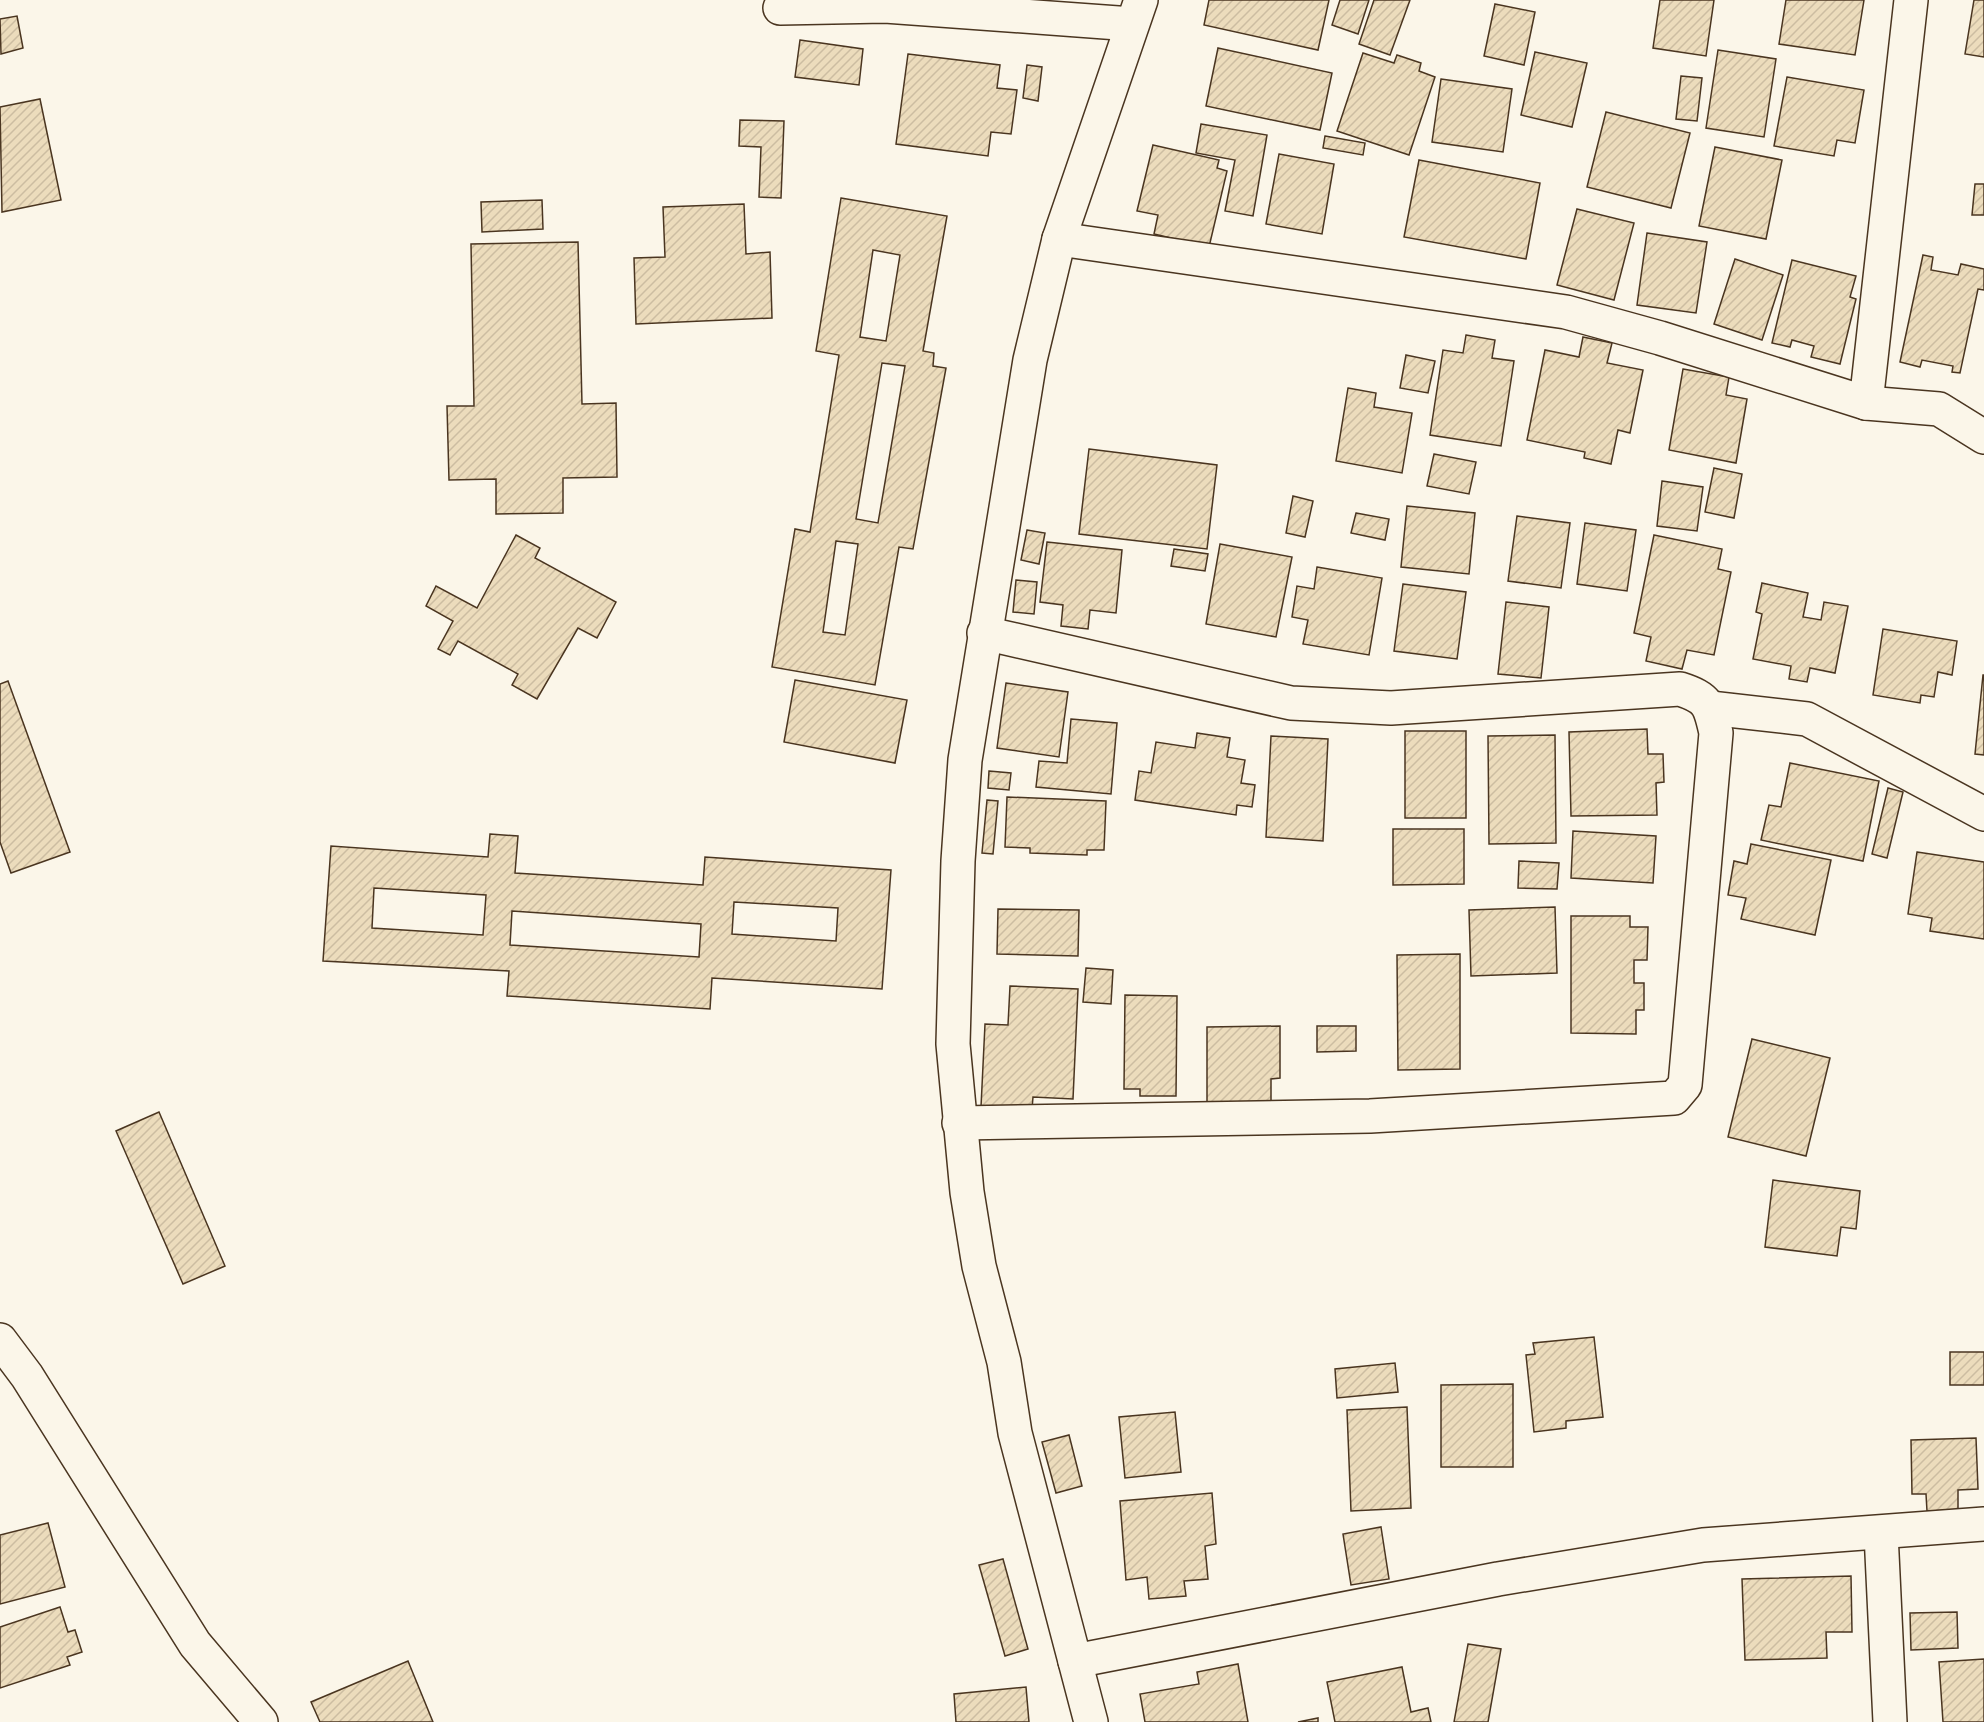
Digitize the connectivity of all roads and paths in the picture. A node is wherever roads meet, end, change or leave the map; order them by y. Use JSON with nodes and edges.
{"nodes":[{"id":1,"x":1911,"y":0,"type":"edge"},
{"id":2,"x":780,"y":8,"type":"dead end"},
{"id":3,"x":1136,"y":12,"type":"edge"},
{"id":4,"x":1059,"y":239,"type":"junction"},
{"id":5,"x":1866,"y":403,"type":"junction"},
{"id":6,"x":1984,"y":437,"type":"edge"},
{"id":7,"x":984,"y":633,"type":"junction"},
{"id":8,"x":1710,"y":708,"type":"junction"},
{"id":9,"x":1984,"y":814,"type":"edge"},
{"id":10,"x":959,"y":1124,"type":"junction"},
{"id":11,"x":0,"y":1340,"type":"edge"},
{"id":12,"x":1984,"y":1524,"type":"edge"},
{"id":13,"x":1881,"y":1533,"type":"junction"},
{"id":14,"x":1075,"y":1662,"type":"junction"},
{"id":15,"x":261,"y":1722,"type":"edge"},
{"id":16,"x":1091,"y":1722,"type":"edge"},
{"id":17,"x":1890,"y":1722,"type":"edge"}],
"edges":[{"from":1,"to":5,"type":"street"},
{"from":2,"to":3,"type":"street"},
{"from":3,"to":4,"type":"street"},
{"from":4,"to":5,"type":"street"},
{"from":4,"to":7,"type":"street"},
{"from":5,"to":6,"type":"street"},
{"from":7,"to":8,"type":"street"},
{"from":7,"to":10,"type":"street"},
{"from":8,"to":9,"type":"street"},
{"from":8,"to":10,"type":"street"},
{"from":10,"to":14,"type":"street"},
{"from":11,"to":15,"type":"street"},
{"from":12,"to":13,"type":"street"},
{"from":13,"to":14,"type":"street"},
{"from":13,"to":17,"type":"street"},
{"from":14,"to":16,"type":"street"}]}
